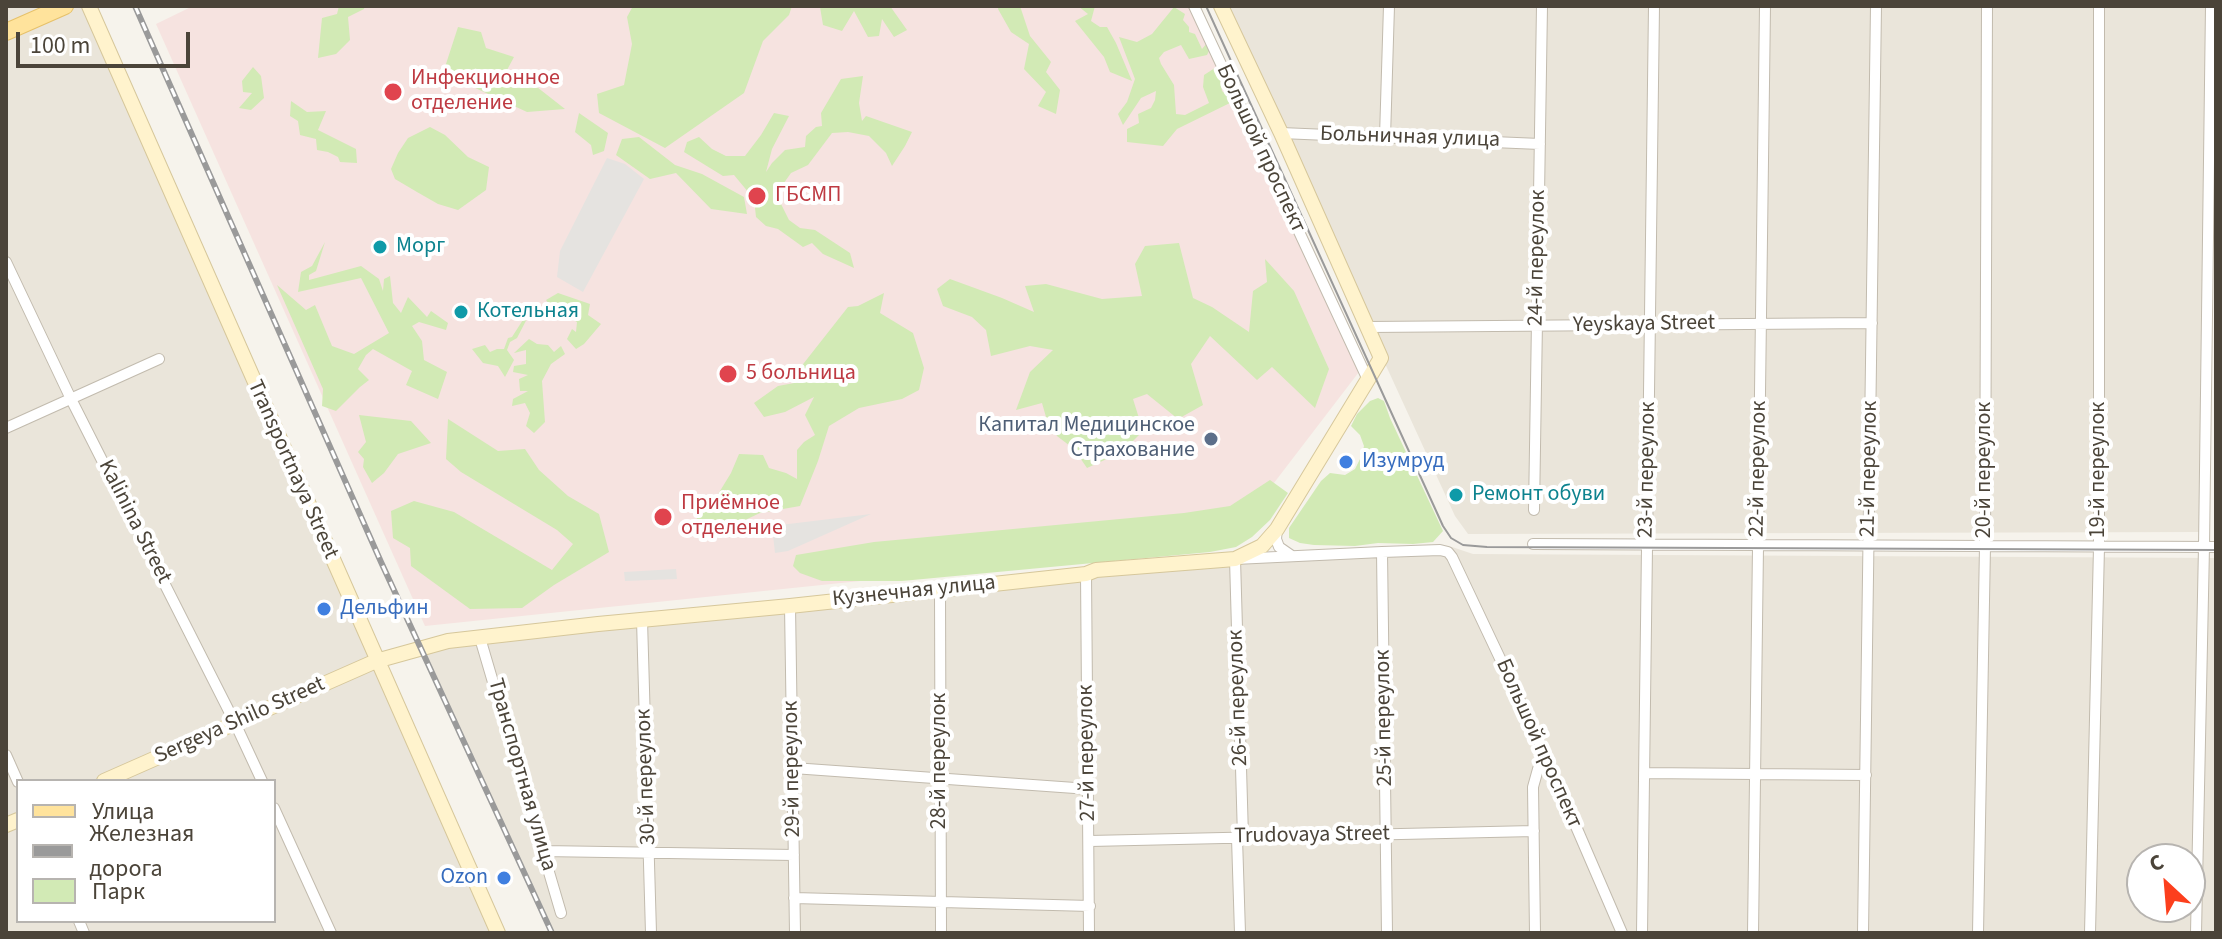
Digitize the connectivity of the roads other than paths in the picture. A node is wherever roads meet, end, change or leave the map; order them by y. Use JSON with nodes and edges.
{"nodes":[{"id":1,"x":65,"y":6,"type":"edge"},
{"id":2,"x":89,"y":6,"type":"edge"},
{"id":3,"x":1194,"y":6,"type":"edge"},
{"id":4,"x":1221,"y":6,"type":"edge"},
{"id":5,"x":1389,"y":6,"type":"edge"},
{"id":6,"x":1542,"y":6,"type":"edge"},
{"id":7,"x":1654,"y":6,"type":"edge"},
{"id":8,"x":1765,"y":6,"type":"edge"},
{"id":9,"x":1876,"y":6,"type":"edge"},
{"id":10,"x":1987,"y":6,"type":"edge"},
{"id":11,"x":2099,"y":6,"type":"edge"},
{"id":12,"x":2211,"y":6,"type":"edge"},
{"id":13,"x":6,"y":32,"type":"edge"},
{"id":14,"x":1281,"y":133,"type":"junction"},
{"id":15,"x":1385,"y":137,"type":"junction"},
{"id":16,"x":1540,"y":144,"type":"junction"},
{"id":17,"x":6,"y":262,"type":"edge"},
{"id":18,"x":1761,"y":323,"type":"junction"},
{"id":19,"x":1872,"y":323,"type":"junction"},
{"id":20,"x":1650,"y":325,"type":"junction"},
{"id":21,"x":1537,"y":326,"type":"junction"},
{"id":22,"x":1369,"y":327,"type":"junction"},
{"id":23,"x":159,"y":359,"type":"dead end"},
{"id":24,"x":1368,"y":380,"type":"junction"},
{"id":25,"x":71,"y":399,"type":"junction"},
{"id":26,"x":6,"y":428,"type":"edge"},
{"id":27,"x":1534,"y":510,"type":"dead end"},
{"id":28,"x":1277,"y":529,"type":"junction"},
{"id":29,"x":1533,"y":544,"type":"dead end"},
{"id":30,"x":1647,"y":545,"type":"junction"},
{"id":31,"x":1758,"y":545,"type":"junction"},
{"id":32,"x":1869,"y":545,"type":"junction"},
{"id":33,"x":1985,"y":546,"type":"junction"},
{"id":34,"x":2099,"y":547,"type":"junction"},
{"id":35,"x":2210,"y":547,"type":"edge"},
{"id":36,"x":1382,"y":552,"type":"junction"},
{"id":37,"x":1294,"y":557,"type":"junction"},
{"id":38,"x":1452,"y":557,"type":"joint"},
{"id":39,"x":1235,"y":559,"type":"junction"},
{"id":40,"x":1086,"y":574,"type":"junction"},
{"id":41,"x":940,"y":590,"type":"junction"},
{"id":42,"x":790,"y":606,"type":"junction"},
{"id":43,"x":642,"y":620,"type":"junction"},
{"id":44,"x":480,"y":638,"type":"junction"},
{"id":45,"x":376,"y":661,"type":"junction"},
{"id":46,"x":235,"y":723,"type":"junction"},
{"id":47,"x":6,"y":755,"type":"edge"},
{"id":48,"x":1545,"y":756,"type":"junction"},
{"id":49,"x":793,"y":768,"type":"junction"},
{"id":50,"x":1644,"y":773,"type":"junction"},
{"id":51,"x":1755,"y":774,"type":"junction"},
{"id":52,"x":1866,"y":775,"type":"junction"},
{"id":53,"x":17,"y":779,"type":"edge"},
{"id":54,"x":109,"y":779,"type":"edge"},
{"id":55,"x":261,"y":779,"type":"edge"},
{"id":56,"x":941,"y":779,"type":"junction"},
{"id":57,"x":1089,"y":789,"type":"junction"},
{"id":58,"x":276,"y":812,"type":"edge"},
{"id":59,"x":1534,"y":831,"type":"junction"},
{"id":60,"x":1387,"y":834,"type":"junction"},
{"id":61,"x":1240,"y":838,"type":"junction"},
{"id":62,"x":1090,"y":841,"type":"junction"},
{"id":63,"x":543,"y":851,"type":"junction"},
{"id":64,"x":649,"y":853,"type":"junction"},
{"id":65,"x":794,"y":855,"type":"junction"},
{"id":66,"x":794,"y":898,"type":"junction"},
{"id":67,"x":941,"y":902,"type":"junction"},
{"id":68,"x":1090,"y":906,"type":"junction"},
{"id":69,"x":561,"y":913,"type":"dead end"},
{"id":70,"x":331,"y":933,"type":"edge"},
{"id":71,"x":498,"y":933,"type":"edge"},
{"id":72,"x":651,"y":933,"type":"edge"},
{"id":73,"x":795,"y":933,"type":"edge"},
{"id":74,"x":941,"y":933,"type":"edge"},
{"id":75,"x":1089,"y":933,"type":"edge"},
{"id":76,"x":1240,"y":933,"type":"edge"},
{"id":77,"x":1387,"y":933,"type":"edge"},
{"id":78,"x":1535,"y":933,"type":"edge"},
{"id":79,"x":1622,"y":933,"type":"edge"},
{"id":80,"x":1642,"y":933,"type":"edge"},
{"id":81,"x":1753,"y":933,"type":"edge"},
{"id":82,"x":1863,"y":933,"type":"edge"},
{"id":83,"x":1978,"y":933,"type":"edge"},
{"id":84,"x":2090,"y":933,"type":"edge"},
{"id":85,"x":2196,"y":933,"type":"edge"}],
"edges":[{"from":1,"to":13,"type":"main road"},
{"from":2,"to":45,"type":"street","name":"Transportnaya Street"},
{"from":3,"to":24,"type":"street","name":"Большой проспект"},
{"from":4,"to":14,"type":"street","name":"Большой проспект"},
{"from":5,"to":15,"type":"street"},
{"from":6,"to":16,"type":"street","name":"24-й переулок"},
{"from":7,"to":20,"type":"street","name":"23-й переулок"},
{"from":8,"to":18,"type":"street","name":"22-й переулок"},
{"from":9,"to":19,"type":"street","name":"21-й переулок"},
{"from":10,"to":33,"type":"street","name":"20-й переулок"},
{"from":11,"to":34,"type":"street","name":"19-й переулок"},
{"from":12,"to":35,"type":"street"},
{"from":14,"to":15,"type":"street","name":"Больничная улица"},
{"from":14,"to":22,"type":"street","name":"Большой проспект"},
{"from":15,"to":16,"type":"street","name":"Больничная улица"},
{"from":16,"to":21,"type":"street","name":"24-й переулок"},
{"from":17,"to":25,"type":"street","name":"Kalinina Street"},
{"from":18,"to":19,"type":"street","name":"Yeyskaya Street"},
{"from":18,"to":20,"type":"street","name":"Yeyskaya Street"},
{"from":18,"to":31,"type":"street","name":"22-й переулок"},
{"from":19,"to":32,"type":"street","name":"21-й переулок"},
{"from":20,"to":21,"type":"street","name":"Yeyskaya Street"},
{"from":20,"to":30,"type":"street","name":"23-й переулок"},
{"from":21,"to":22,"type":"street","name":"Yeyskaya Street"},
{"from":21,"to":27,"type":"street","name":"24-й переулок"},
{"from":22,"to":24,"type":"street","name":"Большой проспект"},
{"from":23,"to":25,"type":"street"},
{"from":24,"to":28,"type":"street","name":"Большой проспект"},
{"from":25,"to":26,"type":"street"},
{"from":25,"to":46,"type":"street","name":"Kalinina Street"},
{"from":28,"to":37,"type":"street"},
{"from":28,"to":39,"type":"street","name":"Большой проспект"},
{"from":29,"to":30,"type":"street"},
{"from":30,"to":31,"type":"street"},
{"from":30,"to":50,"type":"street","name":"23-й переулок"},
{"from":31,"to":32,"type":"street"},
{"from":31,"to":51,"type":"street","name":"22-й переулок"},
{"from":32,"to":33,"type":"street"},
{"from":32,"to":52,"type":"street","name":"21-й переулок"},
{"from":33,"to":34,"type":"street"},
{"from":33,"to":83,"type":"street","name":"20-й переулок"},
{"from":34,"to":35,"type":"street"},
{"from":34,"to":84,"type":"street","name":"19-й переулок"},
{"from":35,"to":85,"type":"street"},
{"from":36,"to":37,"type":"street","name":"Кузнечная улица"},
{"from":36,"to":38,"type":"street","name":"Кузнечная улица"},
{"from":36,"to":60,"type":"street","name":"25-й переулок"},
{"from":37,"to":39,"type":"street","name":"Кузнечная улица"},
{"from":38,"to":48,"type":"street","name":"Большой проспект"},
{"from":39,"to":40,"type":"street","name":"Кузнечная улица"},
{"from":39,"to":61,"type":"street","name":"26-й переулок"},
{"from":40,"to":41,"type":"street","name":"Кузнечная улица"},
{"from":40,"to":57,"type":"street","name":"27-й переулок"},
{"from":41,"to":42,"type":"street","name":"Кузнечная улица"},
{"from":41,"to":56,"type":"street","name":"28-й переулок"},
{"from":42,"to":43,"type":"street","name":"Кузнечная улица"},
{"from":42,"to":49,"type":"street","name":"29-й переулок"},
{"from":43,"to":44,"type":"street","name":"Кузнечная улица"},
{"from":43,"to":64,"type":"street","name":"30-й переулок"},
{"from":44,"to":45,"type":"street","name":"Кузнечная улица"},
{"from":44,"to":63,"type":"street","name":"Транспортная улица"},
{"from":45,"to":46,"type":"street","name":"Sergeya Shilo Street"},
{"from":45,"to":71,"type":"street","name":"Transportnaya Street"},
{"from":46,"to":54,"type":"street","name":"Sergeya Shilo Street"},
{"from":46,"to":55,"type":"street","name":"Kalinina Street"},
{"from":47,"to":53,"type":"street"},
{"from":48,"to":59,"type":"street"},
{"from":48,"to":79,"type":"street","name":"Большой проспект"},
{"from":49,"to":56,"type":"street"},
{"from":49,"to":65,"type":"street","name":"29-й переулок"},
{"from":50,"to":51,"type":"street"},
{"from":50,"to":80,"type":"street","name":"23-й переулок"},
{"from":51,"to":52,"type":"street"},
{"from":51,"to":81,"type":"street","name":"22-й переулок"},
{"from":52,"to":82,"type":"street","name":"21-й переулок"},
{"from":56,"to":57,"type":"street"},
{"from":56,"to":67,"type":"street","name":"28-й переулок"},
{"from":57,"to":62,"type":"street","name":"27-й переулок"},
{"from":58,"to":70,"type":"street"},
{"from":59,"to":60,"type":"street","name":"Trudovaya Street"},
{"from":59,"to":78,"type":"street"},
{"from":60,"to":61,"type":"street","name":"Trudovaya Street"},
{"from":60,"to":77,"type":"street","name":"25-й переулок"},
{"from":61,"to":62,"type":"street","name":"Trudovaya Street"},
{"from":61,"to":76,"type":"street","name":"26-й переулок"},
{"from":62,"to":68,"type":"street","name":"27-й переулок"},
{"from":63,"to":64,"type":"street"},
{"from":63,"to":69,"type":"street","name":"Транспортная улица"},
{"from":64,"to":65,"type":"street"},
{"from":64,"to":72,"type":"street","name":"30-й переулок"},
{"from":65,"to":66,"type":"street","name":"29-й переулок"},
{"from":66,"to":67,"type":"street"},
{"from":66,"to":73,"type":"street","name":"29-й переулок"},
{"from":67,"to":68,"type":"street"},
{"from":67,"to":74,"type":"street","name":"28-й переулок"},
{"from":68,"to":75,"type":"street","name":"27-й переулок"}]}
